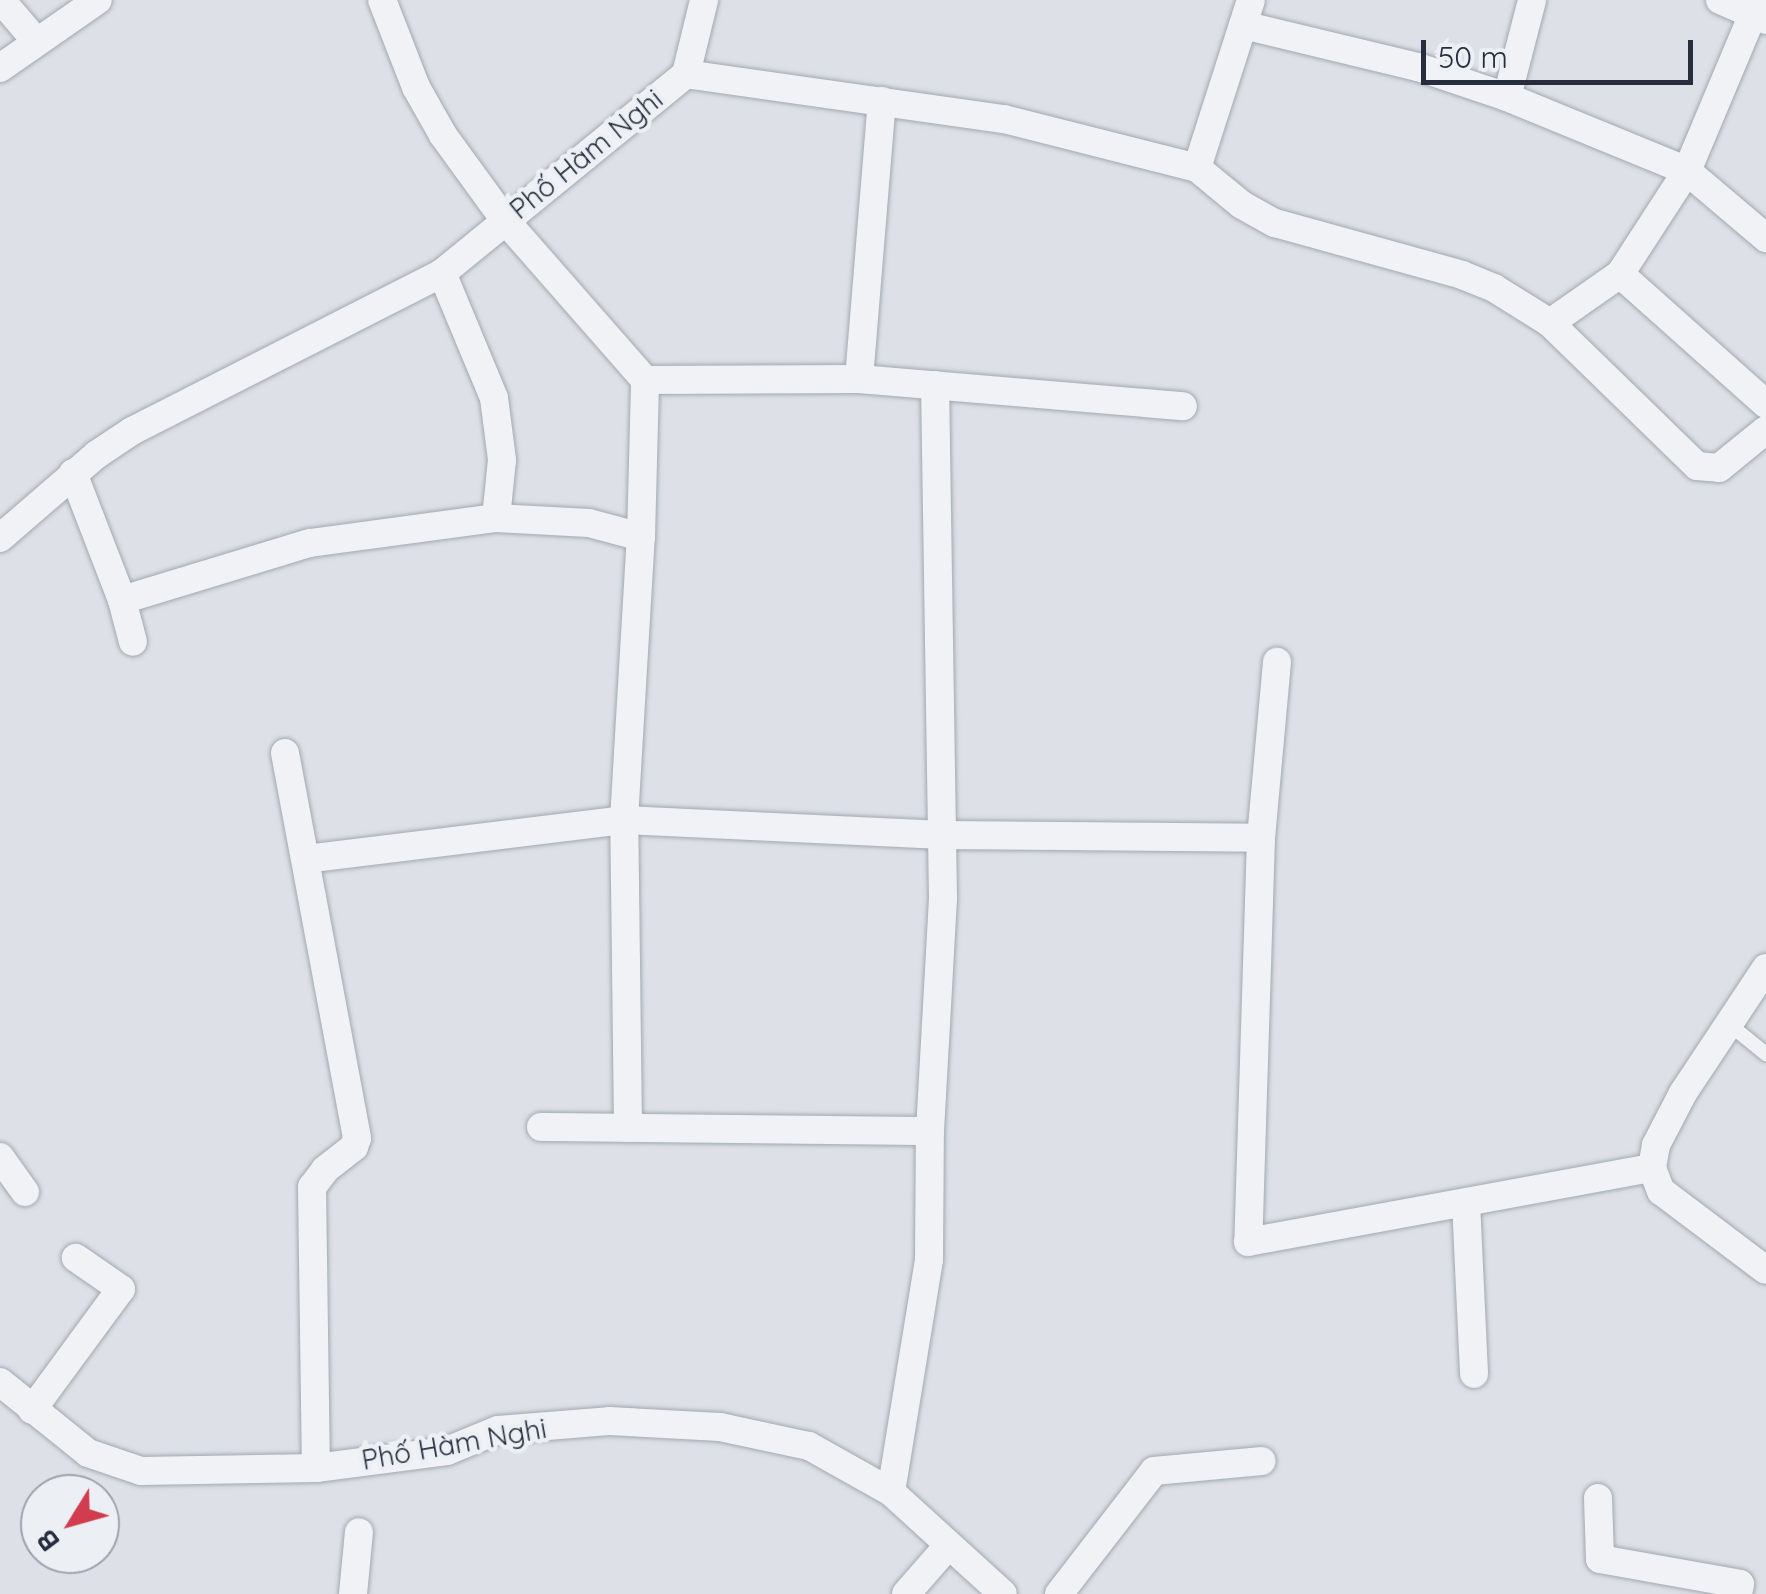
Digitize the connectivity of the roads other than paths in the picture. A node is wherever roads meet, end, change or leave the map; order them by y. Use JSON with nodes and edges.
{"nodes":[{"id":1,"x":1,"y":0,"type":"edge"},
{"id":2,"x":98,"y":0,"type":"edge"},
{"id":3,"x":382,"y":0,"type":"edge"},
{"id":4,"x":704,"y":0,"type":"edge"},
{"id":5,"x":1532,"y":0,"type":"edge"},
{"id":6,"x":1720,"y":0,"type":"edge"},
{"id":7,"x":1760,"y":11,"type":"edge"},
{"id":8,"x":1246,"y":13,"type":"edge"},
{"id":9,"x":36,"y":41,"type":"junction"},
{"id":10,"x":0,"y":68,"type":"edge"},
{"id":11,"x":686,"y":74,"type":"junction"},
{"id":12,"x":1507,"y":96,"type":"junction"},
{"id":13,"x":882,"y":101,"type":"junction"},
{"id":14,"x":1197,"y":168,"type":"junction"},
{"id":15,"x":1687,"y":170,"type":"junction"},
{"id":16,"x":504,"y":219,"type":"junction"},
{"id":17,"x":1766,"y":238,"type":"edge"},
{"id":18,"x":442,"y":273,"type":"junction"},
{"id":19,"x":1620,"y":274,"type":"junction"},
{"id":20,"x":1550,"y":323,"type":"junction"},
{"id":21,"x":860,"y":379,"type":"junction"},
{"id":22,"x":645,"y":380,"type":"junction"},
{"id":23,"x":935,"y":385,"type":"junction"},
{"id":24,"x":1766,"y":404,"type":"edge"},
{"id":25,"x":1183,"y":406,"type":"dead end"},
{"id":26,"x":1766,"y":430,"type":"edge"},
{"id":27,"x":73,"y":473,"type":"junction"},
{"id":28,"x":496,"y":518,"type":"junction"},
{"id":29,"x":641,"y":536,"type":"junction"},
{"id":30,"x":0,"y":538,"type":"edge"},
{"id":31,"x":122,"y":600,"type":"junction"},
{"id":32,"x":134,"y":642,"type":"dead end"},
{"id":33,"x":1277,"y":662,"type":"dead end"},
{"id":34,"x":285,"y":753,"type":"dead end"},
{"id":35,"x":624,"y":820,"type":"junction"},
{"id":36,"x":943,"y":835,"type":"junction"},
{"id":37,"x":1261,"y":838,"type":"junction"},
{"id":38,"x":306,"y":858,"type":"junction"},
{"id":39,"x":1766,"y":968,"type":"edge"},
{"id":40,"x":1728,"y":1024,"type":"junction"},
{"id":41,"x":1766,"y":1054,"type":"edge"},
{"id":42,"x":541,"y":1127,"type":"dead end"},
{"id":43,"x":628,"y":1128,"type":"junction"},
{"id":44,"x":930,"y":1131,"type":"junction"},
{"id":45,"x":0,"y":1157,"type":"edge"},
{"id":46,"x":1652,"y":1168,"type":"junction"},
{"id":47,"x":25,"y":1192,"type":"dead end"},
{"id":48,"x":1466,"y":1203,"type":"junction"},
{"id":49,"x":76,"y":1258,"type":"dead end"},
{"id":50,"x":1766,"y":1270,"type":"edge"},
{"id":51,"x":1474,"y":1374,"type":"dead end"},
{"id":52,"x":0,"y":1382,"type":"edge"},
{"id":53,"x":32,"y":1410,"type":"junction"},
{"id":54,"x":1262,"y":1461,"type":"dead end"},
{"id":55,"x":316,"y":1468,"type":"junction"},
{"id":56,"x":891,"y":1492,"type":"junction"},
{"id":57,"x":1598,"y":1498,"type":"dead end"},
{"id":58,"x":360,"y":1532,"type":"dead end"},
{"id":59,"x":947,"y":1547,"type":"junction"},
{"id":60,"x":354,"y":1594,"type":"edge"},
{"id":61,"x":906,"y":1594,"type":"edge"},
{"id":62,"x":1003,"y":1594,"type":"edge"},
{"id":63,"x":1059,"y":1594,"type":"edge"},
{"id":64,"x":1738,"y":1594,"type":"edge"}],
"edges":[{"from":1,"to":9,"type":"street"},
{"from":2,"to":9,"type":"street"},
{"from":3,"to":16,"type":"street"},
{"from":4,"to":11,"type":"street"},
{"from":5,"to":12,"type":"street"},
{"from":6,"to":7,"type":"street"},
{"from":7,"to":15,"type":"street"},
{"from":8,"to":12,"type":"street"},
{"from":8,"to":14,"type":"street"},
{"from":9,"to":10,"type":"street"},
{"from":11,"to":13,"type":"street","name":"Phố Hàm Nghi"},
{"from":11,"to":16,"type":"street","name":"Phố Hàm Nghi"},
{"from":12,"to":15,"type":"street"},
{"from":13,"to":14,"type":"street","name":"Phố Hàm Nghi"},
{"from":13,"to":21,"type":"street"},
{"from":14,"to":20,"type":"street"},
{"from":15,"to":17,"type":"street"},
{"from":15,"to":19,"type":"street"},
{"from":16,"to":18,"type":"street","name":"Phố Hàm Nghi"},
{"from":16,"to":22,"type":"street"},
{"from":18,"to":27,"type":"street","name":"Phố Hàm Nghi"},
{"from":18,"to":28,"type":"street"},
{"from":19,"to":20,"type":"street"},
{"from":19,"to":24,"type":"street"},
{"from":20,"to":26,"type":"street"},
{"from":21,"to":22,"type":"street"},
{"from":21,"to":23,"type":"street"},
{"from":22,"to":29,"type":"street"},
{"from":23,"to":25,"type":"street"},
{"from":23,"to":36,"type":"street"},
{"from":27,"to":30,"type":"street","name":"Phố Hàm Nghi"},
{"from":27,"to":31,"type":"street"},
{"from":28,"to":29,"type":"street"},
{"from":28,"to":31,"type":"street"},
{"from":29,"to":35,"type":"street"},
{"from":31,"to":32,"type":"street"},
{"from":33,"to":37,"type":"street"},
{"from":34,"to":38,"type":"street"},
{"from":35,"to":36,"type":"street"},
{"from":35,"to":38,"type":"street"},
{"from":35,"to":43,"type":"street"},
{"from":36,"to":37,"type":"street"},
{"from":36,"to":44,"type":"street"},
{"from":37,"to":48,"type":"street"},
{"from":38,"to":55,"type":"street"},
{"from":39,"to":40,"type":"street"},
{"from":40,"to":41,"type":"lane"},
{"from":40,"to":46,"type":"street"},
{"from":42,"to":43,"type":"street"},
{"from":43,"to":44,"type":"street"},
{"from":44,"to":56,"type":"street"},
{"from":45,"to":47,"type":"street"},
{"from":46,"to":48,"type":"street"},
{"from":46,"to":50,"type":"street"},
{"from":48,"to":51,"type":"street"},
{"from":49,"to":53,"type":"street"},
{"from":52,"to":53,"type":"street","name":"Phố Hàm Nghi"},
{"from":53,"to":55,"type":"street","name":"Phố Hàm Nghi"},
{"from":54,"to":63,"type":"street"},
{"from":55,"to":56,"type":"street","name":"Phố Hàm Nghi"},
{"from":56,"to":59,"type":"street","name":"Phố Hàm Nghi"},
{"from":57,"to":64,"type":"street"},
{"from":58,"to":60,"type":"street"},
{"from":59,"to":61,"type":"street"},
{"from":59,"to":62,"type":"street","name":"Phố Hàm Nghi"}]}
